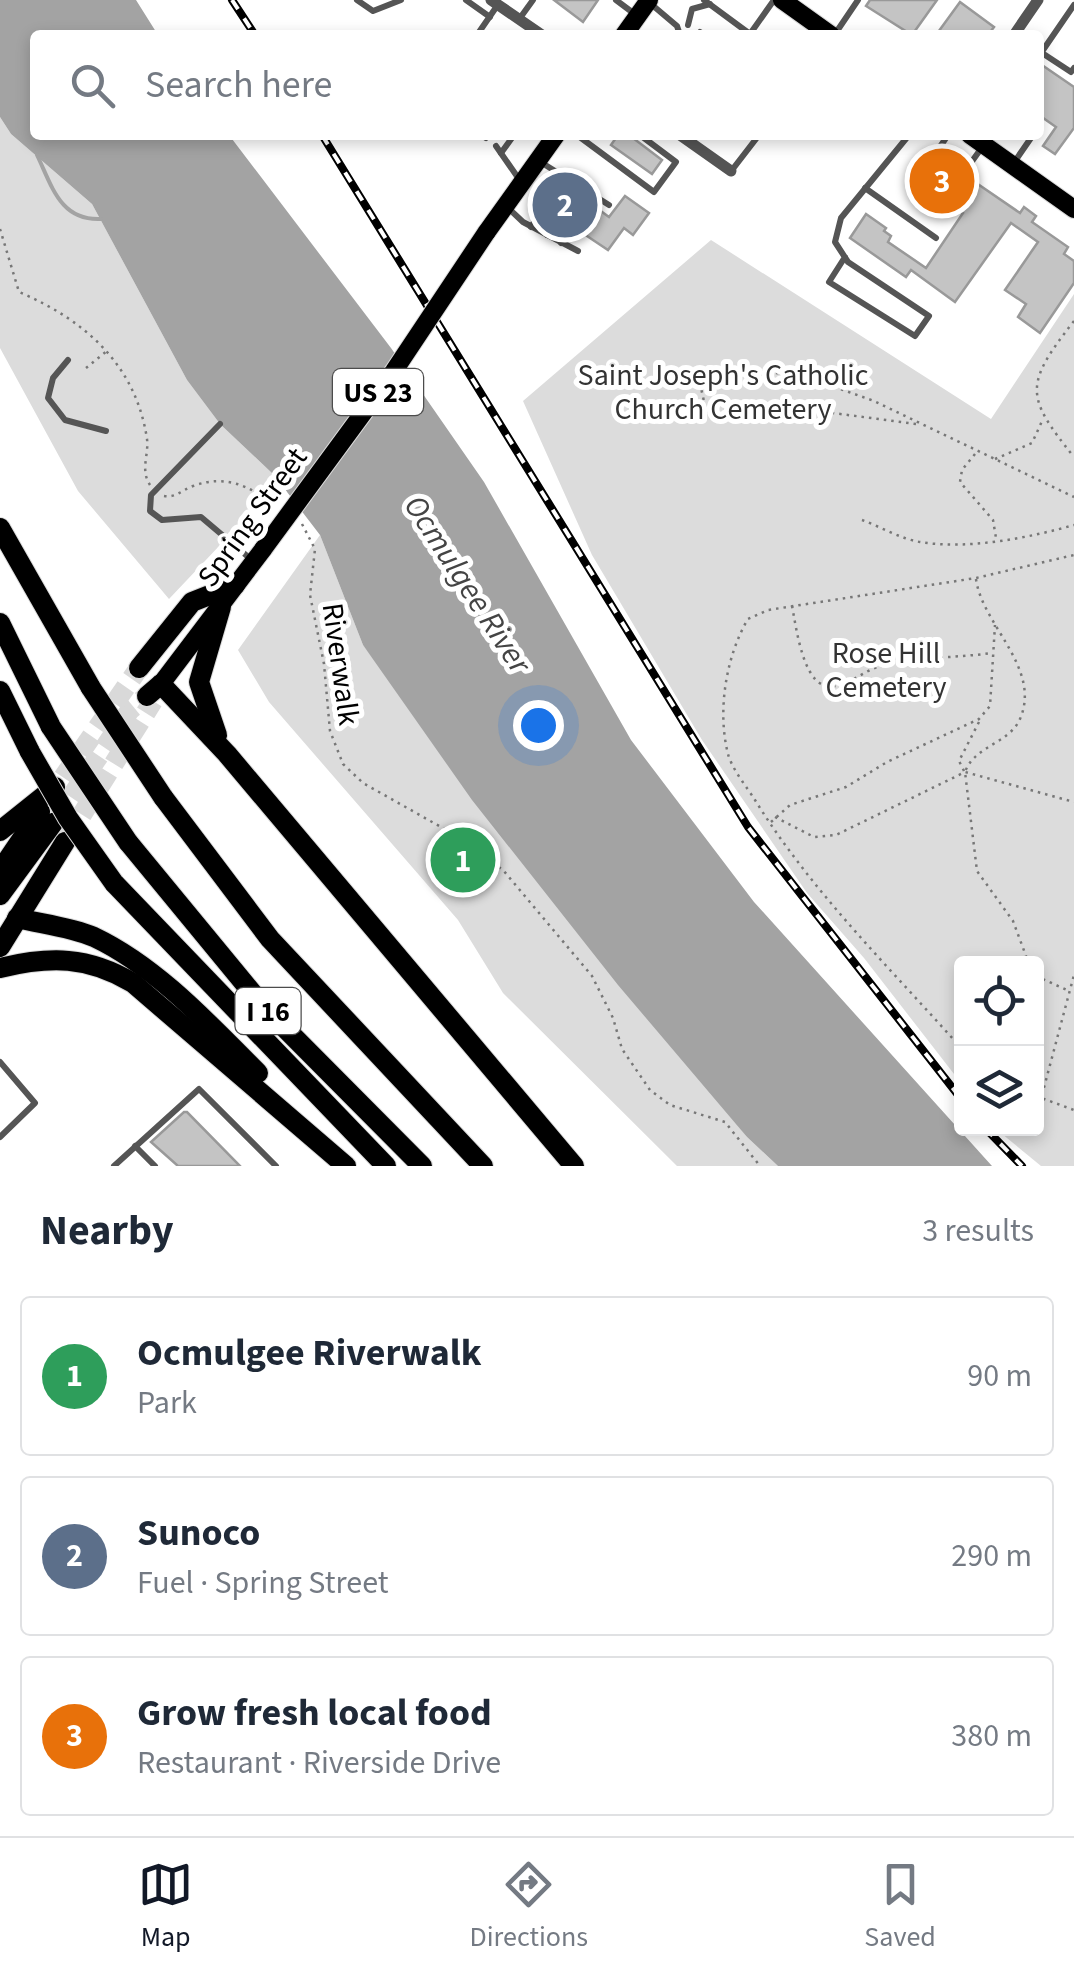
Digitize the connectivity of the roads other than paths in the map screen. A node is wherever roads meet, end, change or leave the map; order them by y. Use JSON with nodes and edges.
{"nodes":[{"id":1,"x":357,"y":0,"type":"edge"},
{"id":2,"x":400,"y":0,"type":"edge"},
{"id":3,"x":466,"y":0,"type":"edge"},
{"id":4,"x":533,"y":0,"type":"edge"},
{"id":5,"x":615,"y":0,"type":"edge"},
{"id":6,"x":782,"y":0,"type":"edge"},
{"id":7,"x":858,"y":0,"type":"edge"},
{"id":8,"x":1068,"y":0,"type":"edge"},
{"id":9,"x":494,"y":2,"type":"edge"},
{"id":10,"x":708,"y":2,"type":"edge"},
{"id":11,"x":1031,"y":2,"type":"edge"},
{"id":12,"x":1074,"y":5,"type":"edge"},
{"id":13,"x":644,"y":6,"type":"edge"},
{"id":14,"x":490,"y":17,"type":"junction"},
{"id":15,"x":520,"y":20,"type":"junction"},
{"id":16,"x":481,"y":30,"type":"edge"},
{"id":17,"x":535,"y":30,"type":"edge"},
{"id":18,"x":627,"y":30,"type":"edge"},
{"id":19,"x":678,"y":30,"type":"edge"},
{"id":20,"x":697,"y":30,"type":"edge"},
{"id":21,"x":745,"y":30,"type":"edge"},
{"id":22,"x":754,"y":30,"type":"edge"},
{"id":23,"x":826,"y":30,"type":"edge"},
{"id":24,"x":837,"y":30,"type":"edge"},
{"id":25,"x":1017,"y":30,"type":"edge"},
{"id":26,"x":1044,"y":46,"type":"edge"},
{"id":27,"x":1044,"y":55,"type":"edge"},
{"id":28,"x":1074,"y":68,"type":"edge"},
{"id":29,"x":508,"y":140,"type":"edge"},
{"id":30,"x":552,"y":140,"type":"edge"},
{"id":31,"x":584,"y":140,"type":"edge"},
{"id":32,"x":647,"y":140,"type":"edge"},
{"id":33,"x":687,"y":140,"type":"edge"},
{"id":34,"x":755,"y":140,"type":"edge"},
{"id":35,"x":905,"y":140,"type":"edge"},
{"id":36,"x":945,"y":140,"type":"edge"},
{"id":37,"x":976,"y":140,"type":"edge"},
{"id":38,"x":1030,"y":140,"type":"edge"},
{"id":39,"x":538,"y":160,"type":"junction"},
{"id":40,"x":1012,"y":165,"type":"junction"},
{"id":41,"x":732,"y":171,"type":"joint"},
{"id":42,"x":564,"y":176,"type":"junction"},
{"id":43,"x":522,"y":182,"type":"junction"},
{"id":44,"x":578,"y":186,"type":"junction"},
{"id":45,"x":865,"y":188,"type":"junction"},
{"id":46,"x":572,"y":195,"type":"dead end"},
{"id":47,"x":593,"y":195,"type":"junction"},
{"id":48,"x":506,"y":206,"type":"junction"},
{"id":49,"x":609,"y":206,"type":"dead end"},
{"id":50,"x":1074,"y":208,"type":"edge"},
{"id":51,"x":558,"y":216,"type":"dead end"},
{"id":52,"x":531,"y":227,"type":"junction"},
{"id":53,"x":547,"y":235,"type":"junction"},
{"id":54,"x":936,"y":238,"type":"dead end"},
{"id":55,"x":561,"y":243,"type":"junction"},
{"id":56,"x":578,"y":251,"type":"dead end"},
{"id":57,"x":845,"y":258,"type":"junction"},
{"id":58,"x":68,"y":360,"type":"dead end"},
{"id":59,"x":220,"y":424,"type":"dead end"},
{"id":60,"x":106,"y":431,"type":"dead end"},
{"id":61,"x":0,"y":528,"type":"edge"},
{"id":62,"x":259,"y":555,"type":"junction"},
{"id":63,"x":235,"y":585,"type":"junction"},
{"id":64,"x":220,"y":607,"type":"junction"},
{"id":65,"x":0,"y":623,"type":"edge"},
{"id":66,"x":138,"y":668,"type":"tunnel mouth"},
{"id":67,"x":0,"y":691,"type":"edge"},
{"id":68,"x":154,"y":693,"type":"joint"},
{"id":69,"x":0,"y":719,"type":"edge"},
{"id":70,"x":30,"y":752,"type":"junction"},
{"id":71,"x":227,"y":754,"type":"junction"},
{"id":72,"x":55,"y":787,"type":"tunnel mouth"},
{"id":73,"x":0,"y":832,"type":"edge"},
{"id":74,"x":65,"y":842,"type":"tunnel mouth"},
{"id":75,"x":0,"y":871,"type":"edge"},
{"id":76,"x":0,"y":895,"type":"edge"},
{"id":77,"x":9,"y":915,"type":"edge"},
{"id":78,"x":0,"y":947,"type":"edge"},
{"id":79,"x":0,"y":968,"type":"edge"},
{"id":80,"x":0,"y":1062,"type":"edge"},
{"id":81,"x":0,"y":1137,"type":"edge"},
{"id":82,"x":319,"y":1141,"type":"junction"},
{"id":83,"x":135,"y":1146,"type":"junction"},
{"id":84,"x":114,"y":1166,"type":"edge"},
{"id":85,"x":156,"y":1166,"type":"edge"},
{"id":86,"x":276,"y":1166,"type":"edge"},
{"id":87,"x":346,"y":1166,"type":"edge"},
{"id":88,"x":386,"y":1166,"type":"edge"},
{"id":89,"x":422,"y":1166,"type":"edge"},
{"id":90,"x":484,"y":1166,"type":"edge"},
{"id":91,"x":574,"y":1166,"type":"edge"}],
"edges":[{"from":1,"to":2,"type":"lane"},
{"from":3,"to":14,"type":"lane"},
{"from":4,"to":15,"type":"lane"},
{"from":5,"to":13,"type":"lane"},
{"from":6,"to":22,"type":"lane"},
{"from":6,"to":23,"type":"main road"},
{"from":7,"to":24,"type":"lane"},
{"from":8,"to":12,"type":"lane"},
{"from":9,"to":14,"type":"lane"},
{"from":9,"to":15,"type":"street"},
{"from":10,"to":20,"type":"lane"},
{"from":10,"to":21,"type":"lane"},
{"from":11,"to":25,"type":"street"},
{"from":12,"to":26,"type":"lane"},
{"from":13,"to":18,"type":"main road"},
{"from":13,"to":19,"type":"lane"},
{"from":14,"to":16,"type":"lane"},
{"from":15,"to":17,"type":"street"},
{"from":27,"to":28,"type":"lane"},
{"from":29,"to":43,"type":"lane"},
{"from":30,"to":39,"type":"main road","name":"Spring Street","number":"US 23"},
{"from":31,"to":32,"type":"lane"},
{"from":33,"to":41,"type":"street"},
{"from":34,"to":41,"type":"lane"},
{"from":35,"to":45,"type":"lane"},
{"from":36,"to":37,"type":"lane"},
{"from":37,"to":40,"type":"main road"},
{"from":38,"to":40,"type":"lane"},
{"from":39,"to":42,"type":"lane"},
{"from":39,"to":43,"type":"main road","name":"Spring Street","number":"US 23"},
{"from":40,"to":50,"type":"main road"},
{"from":42,"to":44,"type":"lane"},
{"from":42,"to":52,"type":"lane"},
{"from":43,"to":48,"type":"main road","name":"Spring Street","number":"US 23"},
{"from":44,"to":46,"type":"lane"},
{"from":44,"to":47,"type":"lane"},
{"from":45,"to":54,"type":"lane"},
{"from":45,"to":57,"type":"lane"},
{"from":47,"to":49,"type":"lane"},
{"from":47,"to":55,"type":"lane"},
{"from":48,"to":52,"type":"lane"},
{"from":48,"to":62,"type":"main road","name":"Spring Street","number":"US 23","bridge":true},
{"from":51,"to":53,"type":"lane"},
{"from":52,"to":53,"type":"lane"},
{"from":53,"to":55,"type":"lane"},
{"from":55,"to":56,"type":"lane"},
{"from":57,"to":57,"type":"lane"},
{"from":58,"to":60,"type":"lane"},
{"from":59,"to":62,"type":"lane"},
{"from":61,"to":90,"type":"highway","number":"I 16","bridge":true},
{"from":62,"to":63,"type":"main road","name":"Spring Street","number":"US 23"},
{"from":63,"to":64,"type":"main road","name":"Spring Street","number":"US 23"},
{"from":63,"to":66,"type":"highway"},
{"from":64,"to":68,"type":"main road","name":"Spring Street","number":"US 23"},
{"from":64,"to":71,"type":"highway"},
{"from":65,"to":89,"type":"highway","number":"I 16","bridge":true},
{"from":67,"to":70,"type":"highway","number":"I 16"},
{"from":68,"to":71,"type":"highway"},
{"from":69,"to":70,"type":"highway","number":"I 16"},
{"from":70,"to":88,"type":"highway","number":"I 16","bridge":true},
{"from":71,"to":91,"type":"highway"},
{"from":72,"to":73,"type":"highway"},
{"from":74,"to":77,"type":"highway"},
{"from":75,"to":76,"type":"highway"},
{"from":77,"to":78,"type":"highway"},
{"from":77,"to":82,"type":"highway"},
{"from":79,"to":82,"type":"highway"},
{"from":80,"to":81,"type":"lane"},
{"from":82,"to":87,"type":"highway"},
{"from":83,"to":84,"type":"lane"},
{"from":83,"to":85,"type":"lane"},
{"from":83,"to":86,"type":"lane"}]}
